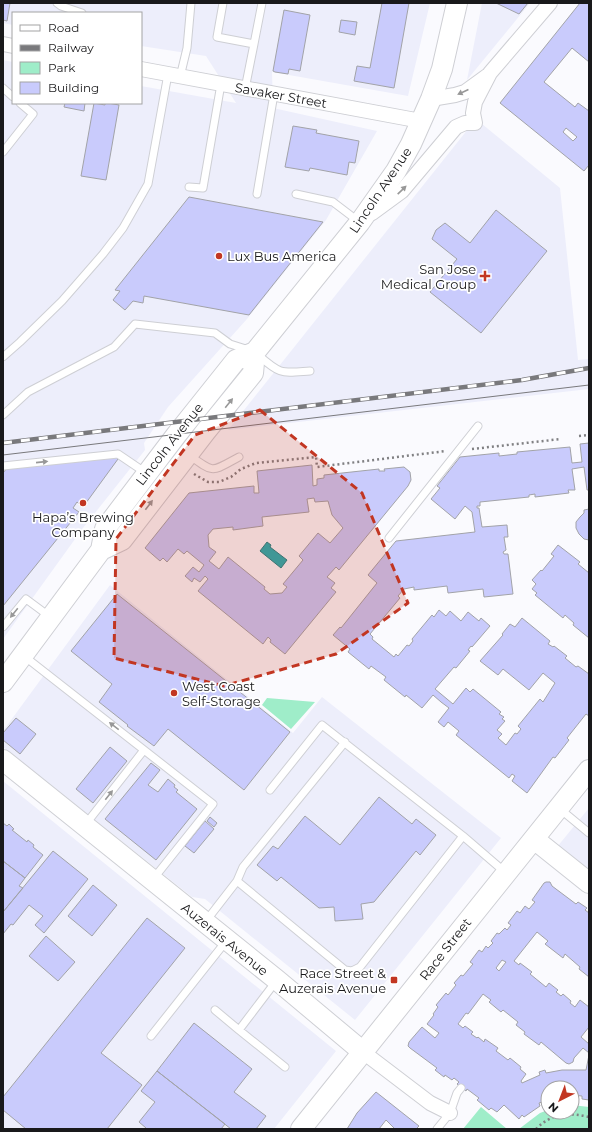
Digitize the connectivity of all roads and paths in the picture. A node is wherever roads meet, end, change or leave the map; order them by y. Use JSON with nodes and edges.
{"nodes":[{"id":1,"x":57,"y":3,"type":"edge"},
{"id":2,"x":191,"y":3,"type":"edge"},
{"id":3,"x":224,"y":3,"type":"edge"},
{"id":4,"x":262,"y":3,"type":"edge"},
{"id":5,"x":457,"y":3,"type":"edge"},
{"id":6,"x":550,"y":3,"type":"edge"},
{"id":7,"x":79,"y":12,"type":"edge"},
{"id":8,"x":254,"y":44,"type":"junction"},
{"id":9,"x":142,"y":69,"type":"edge"},
{"id":10,"x":490,"y":73,"type":"junction"},
{"id":11,"x":174,"y":75,"type":"junction"},
{"id":12,"x":221,"y":84,"type":"junction"},
{"id":13,"x":3,"y":88,"type":"edge"},
{"id":14,"x":245,"y":89,"type":"junction"},
{"id":15,"x":274,"y":94,"type":"junction"},
{"id":16,"x":12,"y":96,"type":"edge"},
{"id":17,"x":431,"y":99,"type":"junction"},
{"id":18,"x":21,"y":104,"type":"edge"},
{"id":19,"x":421,"y":121,"type":"junction"},
{"id":20,"x":3,"y":152,"type":"edge"},
{"id":21,"x":189,"y":187,"type":"dead end"},
{"id":22,"x":256,"y":194,"type":"dead end"},
{"id":23,"x":296,"y":194,"type":"dead end"},
{"id":24,"x":360,"y":222,"type":"junction"},
{"id":25,"x":255,"y":352,"type":"junction"},
{"id":26,"x":3,"y":356,"type":"edge"},
{"id":27,"x":310,"y":371,"type":"dead end"},
{"id":28,"x":3,"y":415,"type":"edge"},
{"id":29,"x":478,"y":426,"type":"dead end"},
{"id":30,"x":589,"y":435,"type":"edge"},
{"id":31,"x":579,"y":436,"type":"dead end"},
{"id":32,"x":561,"y":439,"type":"dead end"},
{"id":33,"x":469,"y":449,"type":"dead end"},
{"id":34,"x":450,"y":450,"type":"dead end"},
{"id":35,"x":238,"y":456,"type":"dead end"},
{"id":36,"x":190,"y":463,"type":"junction"},
{"id":37,"x":3,"y":466,"type":"edge"},
{"id":38,"x":147,"y":473,"type":"junction"},
{"id":39,"x":389,"y":538,"type":"dead end"},
{"id":40,"x":101,"y":550,"type":"junction"},
{"id":41,"x":51,"y":617,"type":"junction"},
{"id":42,"x":3,"y":628,"type":"edge"},
{"id":43,"x":23,"y":655,"type":"junction"},
{"id":44,"x":3,"y":682,"type":"edge"},
{"id":45,"x":345,"y":742,"type":"junction"},
{"id":46,"x":144,"y":750,"type":"junction"},
{"id":47,"x":3,"y":760,"type":"edge"},
{"id":48,"x":589,"y":770,"type":"edge"},
{"id":49,"x":270,"y":790,"type":"dead end"},
{"id":50,"x":558,"y":808,"type":"junction"},
{"id":51,"x":84,"y":826,"type":"junction"},
{"id":52,"x":589,"y":833,"type":"edge"},
{"id":53,"x":464,"y":836,"type":"junction"},
{"id":54,"x":534,"y":839,"type":"junction"},
{"id":55,"x":506,"y":873,"type":"junction"},
{"id":56,"x":153,"y":880,"type":"junction"},
{"id":57,"x":237,"y":881,"type":"junction"},
{"id":58,"x":589,"y":883,"type":"edge"},
{"id":59,"x":205,"y":922,"type":"junction"},
{"id":60,"x":227,"y":940,"type":"junction"},
{"id":61,"x":277,"y":980,"type":"junction"},
{"id":62,"x":215,"y":1010,"type":"dead end"},
{"id":63,"x":239,"y":1030,"type":"junction"},
{"id":64,"x":151,"y":1036,"type":"dead end"},
{"id":65,"x":363,"y":1052,"type":"junction"},
{"id":66,"x":285,"y":1067,"type":"dead end"},
{"id":67,"x":461,"y":1088,"type":"dead end"},
{"id":68,"x":450,"y":1113,"type":"junction"},
{"id":69,"x":589,"y":1117,"type":"edge"},
{"id":70,"x":301,"y":1129,"type":"edge"},
{"id":71,"x":437,"y":1129,"type":"edge"},
{"id":72,"x":536,"y":1129,"type":"edge"}],
"edges":[{"from":1,"to":7,"type":"lane"},
{"from":2,"to":11,"type":"lane"},
{"from":3,"to":8,"type":"lane"},
{"from":4,"to":8,"type":"lane"},
{"from":5,"to":17,"type":"main road","name":"Lincoln Avenue"},
{"from":6,"to":10,"type":"street"},
{"from":8,"to":14,"type":"lane"},
{"from":9,"to":11,"type":"street","name":"Savaker Street"},
{"from":10,"to":17,"type":"street","one_way":true},
{"from":24,"to":10,"type":"street","one_way":true},
{"from":11,"to":12,"type":"street","name":"Savaker Street"},
{"from":11,"to":26,"type":"lane"},
{"from":12,"to":14,"type":"street","name":"Savaker Street"},
{"from":12,"to":21,"type":"lane"},
{"from":13,"to":16,"type":"lane"},
{"from":14,"to":15,"type":"street","name":"Savaker Street"},
{"from":15,"to":19,"type":"street","name":"Savaker Street"},
{"from":15,"to":22,"type":"lane"},
{"from":17,"to":19,"type":"main road","name":"Lincoln Avenue"},
{"from":18,"to":20,"type":"lane"},
{"from":19,"to":24,"type":"main road","name":"Lincoln Avenue"},
{"from":23,"to":24,"type":"lane"},
{"from":24,"to":25,"type":"main road","name":"Lincoln Avenue"},
{"from":25,"to":27,"type":"lane"},
{"from":25,"to":28,"type":"lane"},
{"from":36,"to":25,"type":"main road","name":"Lincoln Avenue","one_way":true},
{"from":25,"to":38,"type":"main road","name":"Lincoln Avenue"},
{"from":29,"to":39,"type":"lane"},
{"from":30,"to":31,"type":"path"},
{"from":32,"to":33,"type":"path"},
{"from":34,"to":36,"type":"path"},
{"from":35,"to":36,"type":"lane"},
{"from":40,"to":36,"type":"main road","name":"Lincoln Avenue","one_way":true},
{"from":37,"to":38,"type":"lane","one_way":true},
{"from":38,"to":40,"type":"main road","name":"Lincoln Avenue"},
{"from":40,"to":41,"type":"main road","name":"Lincoln Avenue"},
{"from":41,"to":42,"type":"lane","one_way":true},
{"from":41,"to":43,"type":"main road","name":"Lincoln Avenue"},
{"from":43,"to":44,"type":"main road","name":"Lincoln Avenue"},
{"from":46,"to":43,"type":"lane","one_way":true},
{"from":45,"to":49,"type":"lane"},
{"from":45,"to":53,"type":"lane"},
{"from":45,"to":57,"type":"lane"},
{"from":51,"to":46,"type":"lane","one_way":true},
{"from":46,"to":56,"type":"lane"},
{"from":47,"to":51,"type":"main road","name":"Auzerais Avenue"},
{"from":48,"to":50,"type":"main road","name":"Race Street"},
{"from":50,"to":52,"type":"lane"},
{"from":50,"to":54,"type":"main road","name":"Race Street"},
{"from":51,"to":56,"type":"main road","name":"Auzerais Avenue"},
{"from":53,"to":55,"type":"lane"},
{"from":53,"to":57,"type":"lane"},
{"from":54,"to":55,"type":"main road","name":"Race Street"},
{"from":54,"to":58,"type":"main road"},
{"from":55,"to":65,"type":"main road","name":"Race Street"},
{"from":56,"to":59,"type":"main road","name":"Auzerais Avenue"},
{"from":57,"to":59,"type":"lane"},
{"from":59,"to":60,"type":"main road","name":"Auzerais Avenue"},
{"from":60,"to":61,"type":"main road","name":"Auzerais Avenue"},
{"from":60,"to":64,"type":"lane"},
{"from":61,"to":63,"type":"lane"},
{"from":61,"to":65,"type":"main road","name":"Auzerais Avenue"},
{"from":62,"to":63,"type":"lane"},
{"from":63,"to":66,"type":"lane"},
{"from":65,"to":68,"type":"street","name":"Auzerais Avenue"},
{"from":65,"to":70,"type":"main road","name":"Race Street"},
{"from":67,"to":68,"type":"lane"},
{"from":68,"to":71,"type":"lane"},
{"from":69,"to":72,"type":"path"}]}
